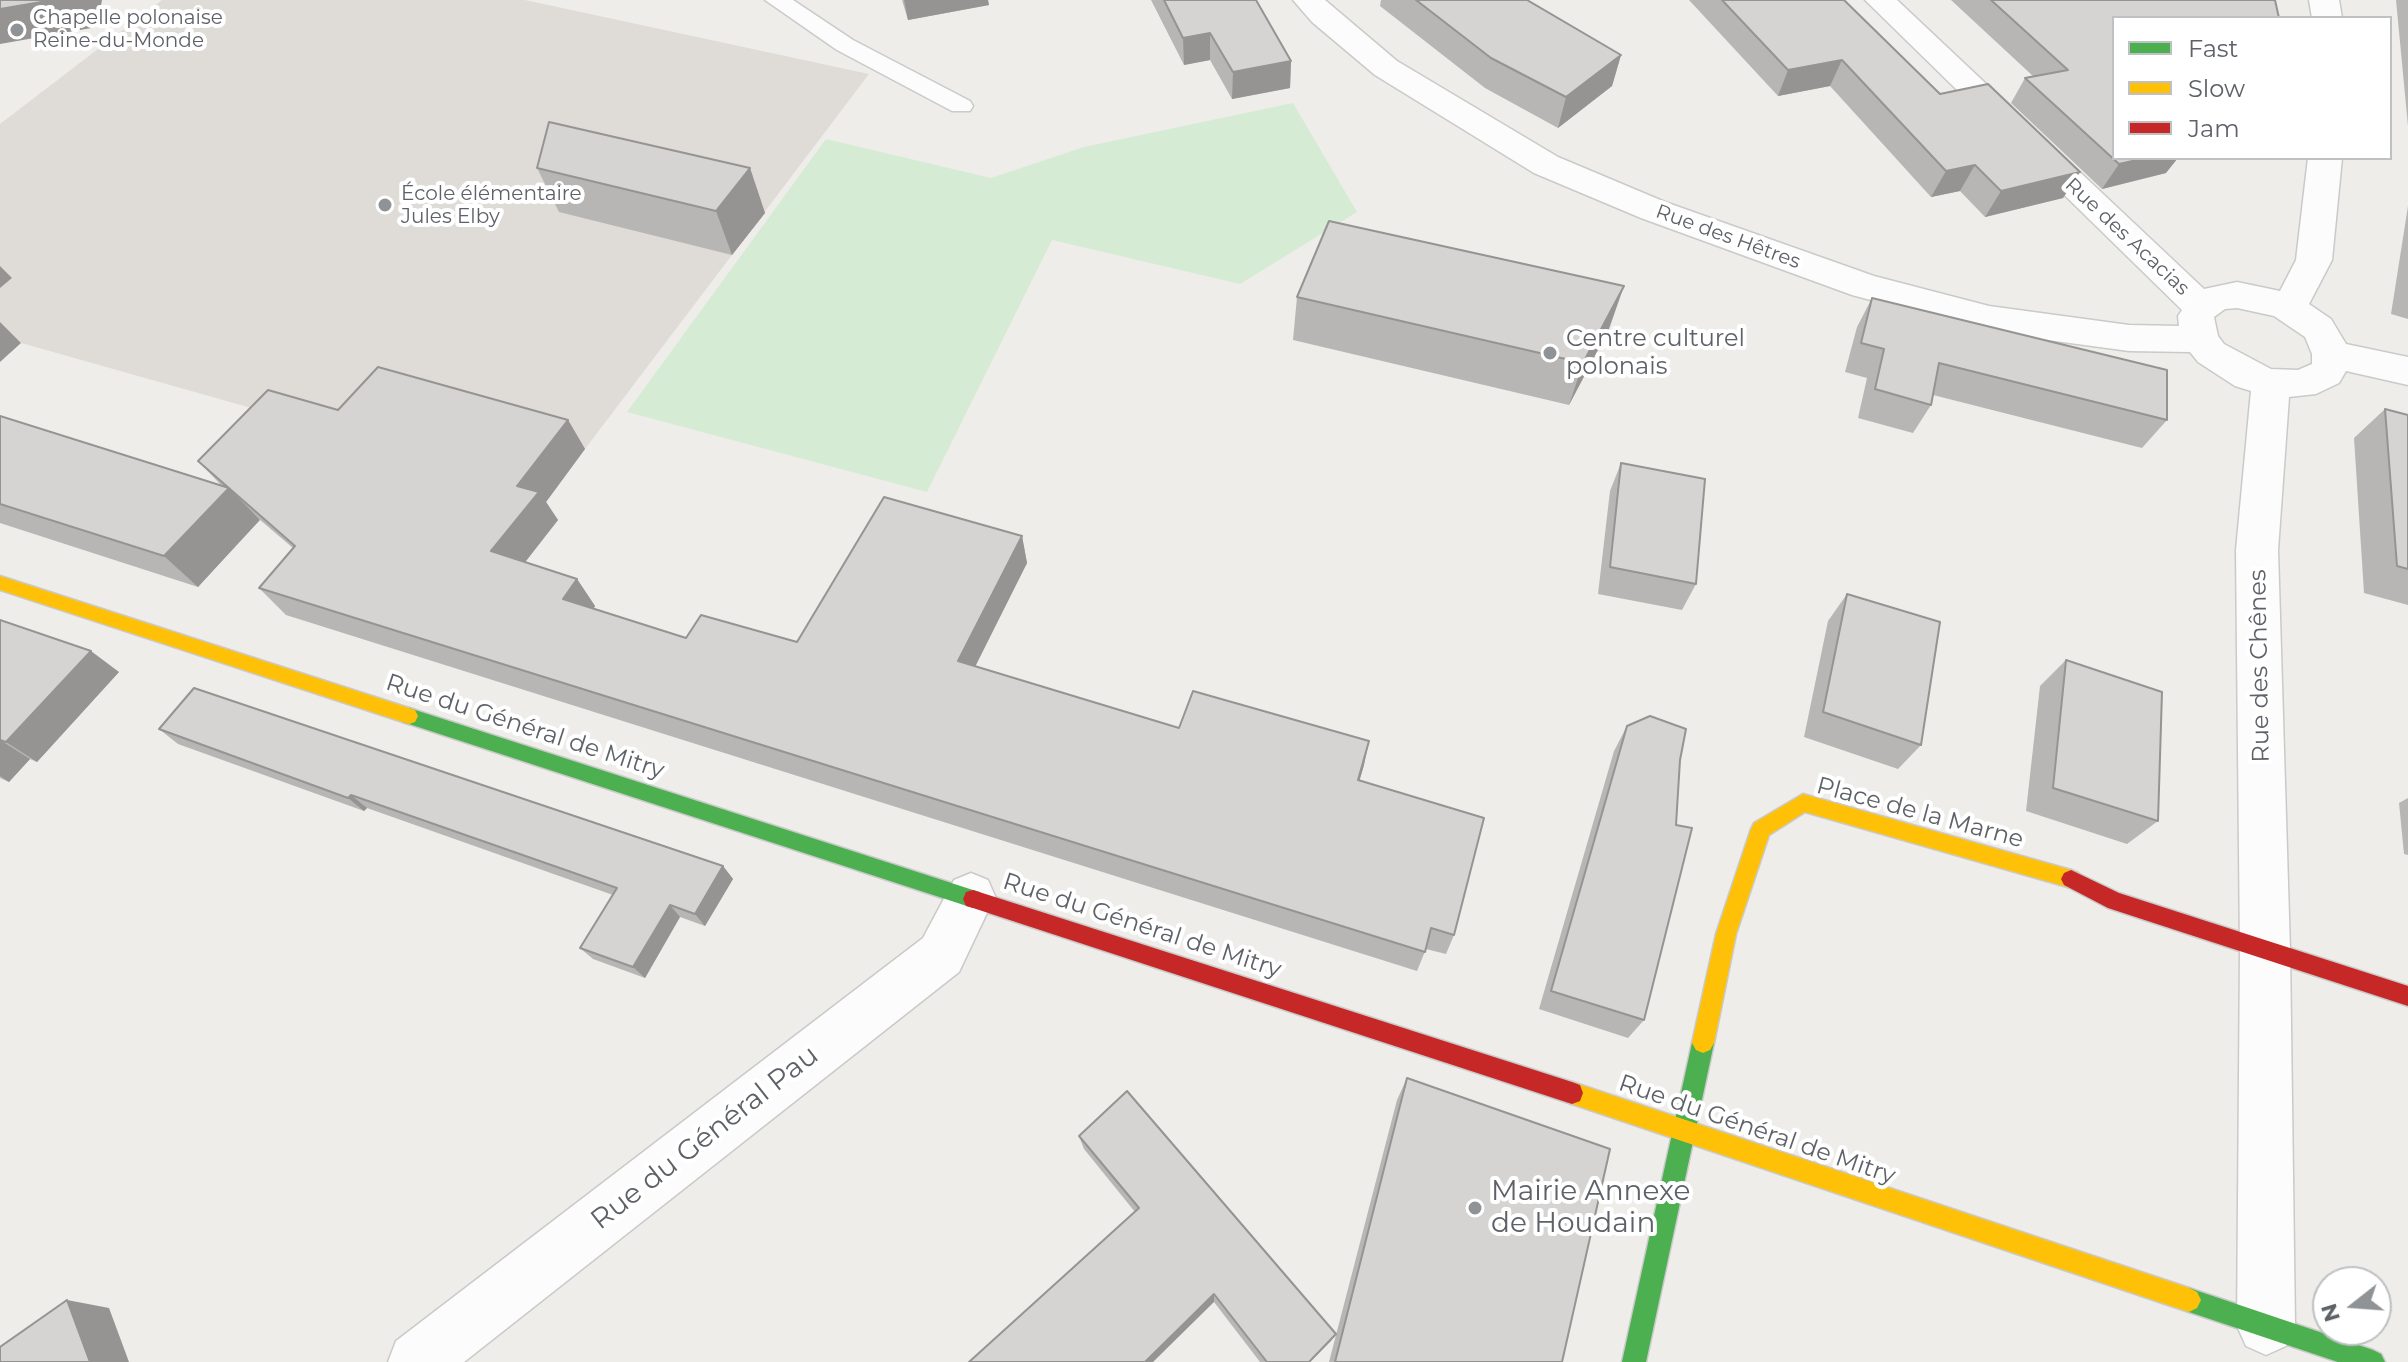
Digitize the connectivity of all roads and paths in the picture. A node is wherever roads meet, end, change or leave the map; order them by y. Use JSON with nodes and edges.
{"nodes":[{"id":1,"x":777,"y":0,"type":"edge"},
{"id":2,"x":1308,"y":0,"type":"edge"},
{"id":3,"x":1880,"y":0,"type":"edge"},
{"id":4,"x":961,"y":106,"type":"dead end"},
{"id":5,"x":2325,"y":160,"type":"edge"},
{"id":6,"x":2287,"y":307,"type":"junction"},
{"id":7,"x":2201,"y":323,"type":"junction"},
{"id":8,"x":2331,"y":354,"type":"junction"},
{"id":9,"x":2408,"y":371,"type":"edge"},
{"id":10,"x":2270,"y":383,"type":"junction"},
{"id":11,"x":0,"y":583,"type":"edge"},
{"id":12,"x":971,"y":896,"type":"junction"},
{"id":13,"x":2265,"y":950,"type":"junction"},
{"id":14,"x":2408,"y":996,"type":"edge"},
{"id":15,"x":1684,"y":1131,"type":"junction"},
{"id":16,"x":2266,"y":1338,"type":"junction"},
{"id":17,"x":417,"y":1362,"type":"edge"},
{"id":18,"x":1634,"y":1362,"type":"edge"},
{"id":19,"x":2373,"y":1362,"type":"edge"}],
"edges":[{"from":1,"to":4,"type":"lane"},
{"from":2,"to":7,"type":"street","name":"Rue des Hêtres"},
{"from":3,"to":7,"type":"street","name":"Rue des Acacias"},
{"from":5,"to":6,"type":"street"},
{"from":6,"to":7,"type":"street"},
{"from":6,"to":8,"type":"street"},
{"from":7,"to":10,"type":"street"},
{"from":8,"to":9,"type":"street"},
{"from":8,"to":10,"type":"street"},
{"from":10,"to":13,"type":"street","name":"Rue des Chênes"},
{"from":11,"to":12,"type":"street","name":"Rue du Général de Mitry"},
{"from":12,"to":15,"type":"street","name":"Rue du Général de Mitry"},
{"from":12,"to":17,"type":"street","name":"Rue du Général Pau"},
{"from":13,"to":14,"type":"street","name":"Place de la Marne"},
{"from":13,"to":15,"type":"street","name":"Place de la Marne"},
{"from":13,"to":16,"type":"street","name":"Rue des Chênes"},
{"from":15,"to":16,"type":"street","name":"Rue du Général de Mitry"},
{"from":15,"to":18,"type":"street","name":"Place de la Marne"},
{"from":16,"to":19,"type":"street","name":"Rue du Général de Mitry"}]}
